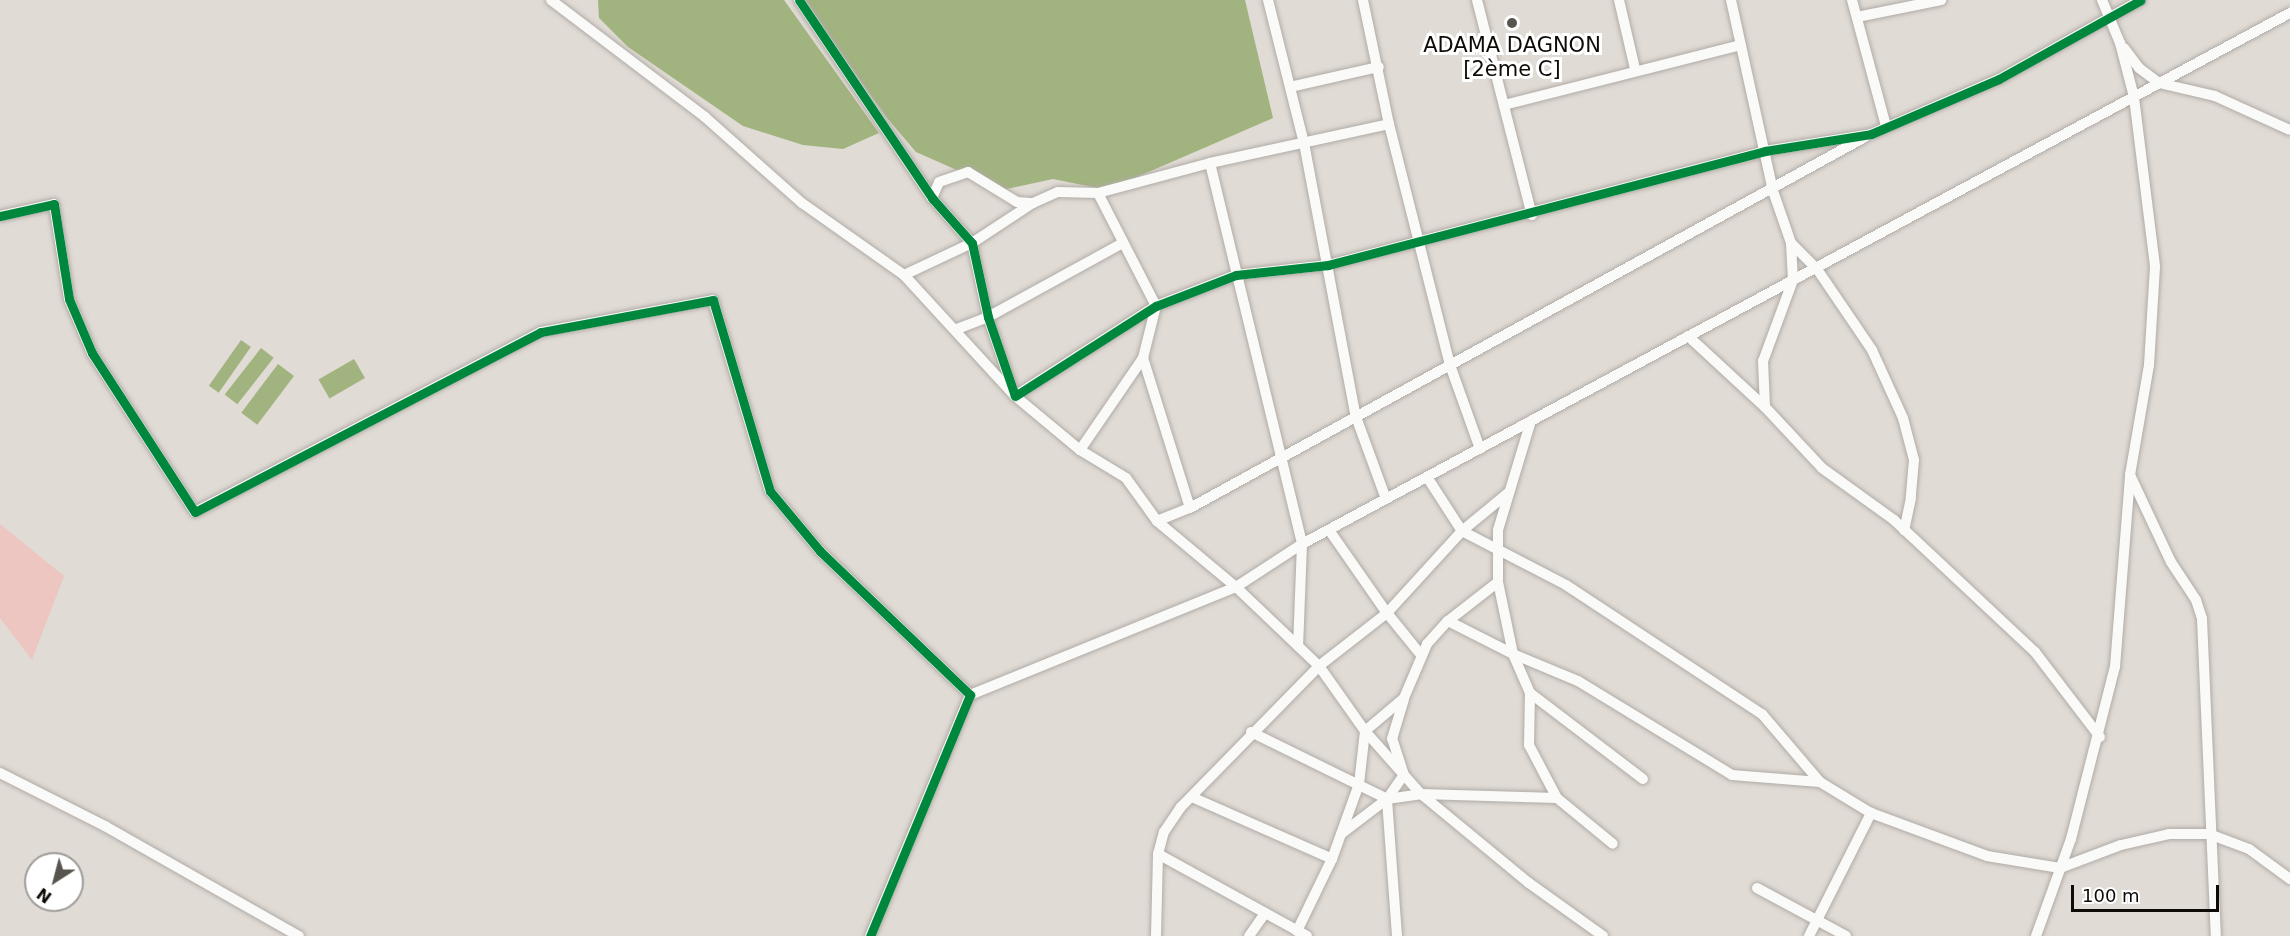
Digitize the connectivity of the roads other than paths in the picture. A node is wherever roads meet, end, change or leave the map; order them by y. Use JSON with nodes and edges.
{"nodes":[{"id":1,"x":551,"y":0,"type":"edge"},
{"id":2,"x":800,"y":0,"type":"edge"},
{"id":3,"x":1268,"y":0,"type":"edge"},
{"id":4,"x":1363,"y":0,"type":"edge"},
{"id":5,"x":1477,"y":0,"type":"edge"},
{"id":6,"x":1619,"y":0,"type":"edge"},
{"id":7,"x":1731,"y":0,"type":"edge"},
{"id":8,"x":1852,"y":0,"type":"edge"},
{"id":9,"x":1941,"y":0,"type":"edge"},
{"id":10,"x":2102,"y":0,"type":"edge"},
{"id":11,"x":2141,"y":0,"type":"edge"},
{"id":12,"x":2290,"y":13,"type":"edge"},
{"id":13,"x":1857,"y":17,"type":"junction"},
{"id":14,"x":2108,"y":18,"type":"junction"},
{"id":15,"x":2120,"y":43,"type":"junction"},
{"id":16,"x":1741,"y":45,"type":"junction"},
{"id":17,"x":1379,"y":67,"type":"junction"},
{"id":18,"x":1635,"y":69,"type":"junction"},
{"id":19,"x":2159,"y":83,"type":"junction"},
{"id":20,"x":1290,"y":87,"type":"junction"},
{"id":21,"x":2134,"y":98,"type":"junction"},
{"id":22,"x":1504,"y":105,"type":"junction"},
{"id":23,"x":1389,"y":124,"type":"junction"},
{"id":24,"x":1886,"y":126,"type":"junction"},
{"id":25,"x":2290,"y":130,"type":"edge"},
{"id":26,"x":1871,"y":134,"type":"junction"},
{"id":27,"x":1304,"y":143,"type":"junction"},
{"id":28,"x":1765,"y":151,"type":"junction"},
{"id":29,"x":1210,"y":163,"type":"junction"},
{"id":30,"x":1773,"y":191,"type":"junction"},
{"id":31,"x":1098,"y":193,"type":"junction"},
{"id":32,"x":932,"y":198,"type":"junction"},
{"id":33,"x":1034,"y":203,"type":"junction"},
{"id":34,"x":1532,"y":214,"type":"junction"},
{"id":35,"x":0,"y":216,"type":"edge"},
{"id":36,"x":1421,"y":242,"type":"junction"},
{"id":37,"x":972,"y":243,"type":"junction"},
{"id":38,"x":1791,"y":243,"type":"junction"},
{"id":39,"x":1121,"y":244,"type":"junction"},
{"id":40,"x":1328,"y":265,"type":"junction"},
{"id":41,"x":1817,"y":269,"type":"junction"},
{"id":42,"x":904,"y":275,"type":"junction"},
{"id":43,"x":1236,"y":275,"type":"junction"},
{"id":44,"x":1793,"y":280,"type":"junction"},
{"id":45,"x":1156,"y":306,"type":"junction"},
{"id":46,"x":988,"y":317,"type":"junction"},
{"id":47,"x":957,"y":329,"type":"junction"},
{"id":48,"x":1688,"y":336,"type":"junction"},
{"id":49,"x":1143,"y":358,"type":"junction"},
{"id":50,"x":1450,"y":365,"type":"junction"},
{"id":51,"x":1015,"y":396,"type":"junction"},
{"id":52,"x":1766,"y":407,"type":"junction"},
{"id":53,"x":1356,"y":417,"type":"junction"},
{"id":54,"x":1531,"y":421,"type":"junction"},
{"id":55,"x":1480,"y":449,"type":"junction"},
{"id":56,"x":1080,"y":450,"type":"junction"},
{"id":57,"x":1280,"y":459,"type":"junction"},
{"id":58,"x":2130,"y":475,"type":"junction"},
{"id":59,"x":1427,"y":477,"type":"junction"},
{"id":60,"x":1508,"y":493,"type":"junction"},
{"id":61,"x":1386,"y":499,"type":"junction"},
{"id":62,"x":1190,"y":508,"type":"junction"},
{"id":63,"x":1157,"y":521,"type":"junction"},
{"id":64,"x":1329,"y":530,"type":"junction"},
{"id":65,"x":1904,"y":530,"type":"junction"},
{"id":66,"x":1462,"y":531,"type":"junction"},
{"id":67,"x":1302,"y":544,"type":"junction"},
{"id":68,"x":1496,"y":551,"type":"junction"},
{"id":69,"x":1498,"y":582,"type":"junction"},
{"id":70,"x":1236,"y":587,"type":"junction"},
{"id":71,"x":1387,"y":613,"type":"junction"},
{"id":72,"x":1448,"y":621,"type":"junction"},
{"id":73,"x":1298,"y":646,"type":"junction"},
{"id":74,"x":1513,"y":654,"type":"junction"},
{"id":75,"x":1421,"y":655,"type":"junction"},
{"id":76,"x":1319,"y":666,"type":"junction"},
{"id":77,"x":1530,"y":693,"type":"junction"},
{"id":78,"x":970,"y":695,"type":"junction"},
{"id":79,"x":1404,"y":698,"type":"junction"},
{"id":80,"x":1251,"y":732,"type":"junction"},
{"id":81,"x":1365,"y":732,"type":"junction"},
{"id":82,"x":2100,"y":736,"type":"junction"},
{"id":83,"x":0,"y":773,"type":"edge"},
{"id":84,"x":1404,"y":775,"type":"junction"},
{"id":85,"x":1643,"y":779,"type":"dead end"},
{"id":86,"x":1820,"y":782,"type":"junction"},
{"id":87,"x":1359,"y":784,"type":"junction"},
{"id":88,"x":1421,"y":794,"type":"junction"},
{"id":89,"x":1194,"y":798,"type":"junction"},
{"id":90,"x":1557,"y":798,"type":"junction"},
{"id":91,"x":1387,"y":799,"type":"junction"},
{"id":92,"x":1872,"y":813,"type":"junction"},
{"id":93,"x":2209,"y":834,"type":"junction"},
{"id":94,"x":1339,"y":835,"type":"junction"},
{"id":95,"x":1613,"y":844,"type":"dead end"},
{"id":96,"x":1158,"y":854,"type":"junction"},
{"id":97,"x":1332,"y":859,"type":"junction"},
{"id":98,"x":2060,"y":868,"type":"junction"},
{"id":99,"x":2290,"y":879,"type":"edge"},
{"id":100,"x":1757,"y":888,"type":"dead end"},
{"id":101,"x":1265,"y":913,"type":"junction"},
{"id":102,"x":1816,"y":921,"type":"junction"},
{"id":103,"x":1302,"y":933,"type":"edge"},
{"id":104,"x":299,"y":936,"type":"edge"},
{"id":105,"x":870,"y":936,"type":"edge"},
{"id":106,"x":1156,"y":936,"type":"edge"},
{"id":107,"x":1250,"y":936,"type":"edge"},
{"id":108,"x":1397,"y":936,"type":"edge"},
{"id":109,"x":1603,"y":936,"type":"edge"},
{"id":110,"x":1809,"y":936,"type":"edge"},
{"id":111,"x":1846,"y":936,"type":"edge"},
{"id":112,"x":2036,"y":936,"type":"edge"},
{"id":113,"x":2216,"y":936,"type":"edge"}],
"edges":[{"from":1,"to":42,"type":"street"},
{"from":2,"to":32,"type":"street"},
{"from":3,"to":20,"type":"street"},
{"from":4,"to":17,"type":"street"},
{"from":5,"to":22,"type":"street"},
{"from":6,"to":18,"type":"street"},
{"from":7,"to":16,"type":"street"},
{"from":8,"to":13,"type":"street"},
{"from":9,"to":13,"type":"street"},
{"from":10,"to":14,"type":"street"},
{"from":11,"to":14,"type":"street"},
{"from":12,"to":19,"type":"street"},
{"from":13,"to":24,"type":"street"},
{"from":14,"to":15,"type":"street"},
{"from":14,"to":24,"type":"street"},
{"from":15,"to":19,"type":"street"},
{"from":15,"to":21,"type":"street"},
{"from":16,"to":18,"type":"street"},
{"from":16,"to":28,"type":"street"},
{"from":17,"to":20,"type":"street"},
{"from":17,"to":23,"type":"street"},
{"from":18,"to":22,"type":"street"},
{"from":19,"to":21,"type":"street"},
{"from":19,"to":25,"type":"street"},
{"from":20,"to":27,"type":"street"},
{"from":21,"to":41,"type":"street"},
{"from":21,"to":58,"type":"street"},
{"from":22,"to":34,"type":"street"},
{"from":23,"to":27,"type":"street"},
{"from":23,"to":36,"type":"street"},
{"from":24,"to":26,"type":"street"},
{"from":26,"to":28,"type":"street"},
{"from":26,"to":30,"type":"street"},
{"from":27,"to":29,"type":"street"},
{"from":27,"to":40,"type":"street"},
{"from":28,"to":30,"type":"street"},
{"from":28,"to":34,"type":"street"},
{"from":29,"to":31,"type":"street"},
{"from":29,"to":43,"type":"street"},
{"from":30,"to":38,"type":"street"},
{"from":30,"to":50,"type":"street"},
{"from":31,"to":33,"type":"street"},
{"from":31,"to":39,"type":"street"},
{"from":32,"to":33,"type":"street"},
{"from":32,"to":37,"type":"street"},
{"from":33,"to":37,"type":"street"},
{"from":34,"to":36,"type":"street"},
{"from":35,"to":78,"type":"street"},
{"from":36,"to":40,"type":"street"},
{"from":36,"to":50,"type":"street"},
{"from":37,"to":42,"type":"street"},
{"from":37,"to":46,"type":"street"},
{"from":38,"to":41,"type":"street"},
{"from":38,"to":44,"type":"street"},
{"from":39,"to":45,"type":"street"},
{"from":39,"to":46,"type":"street"},
{"from":40,"to":43,"type":"street"},
{"from":40,"to":53,"type":"street"},
{"from":41,"to":44,"type":"street"},
{"from":41,"to":65,"type":"street"},
{"from":42,"to":47,"type":"street"},
{"from":43,"to":45,"type":"street"},
{"from":43,"to":57,"type":"street"},
{"from":44,"to":48,"type":"street"},
{"from":44,"to":52,"type":"street"},
{"from":45,"to":49,"type":"street"},
{"from":45,"to":51,"type":"street"},
{"from":46,"to":47,"type":"street"},
{"from":46,"to":51,"type":"street"},
{"from":47,"to":51,"type":"street"},
{"from":48,"to":52,"type":"street"},
{"from":48,"to":54,"type":"street"},
{"from":49,"to":56,"type":"street"},
{"from":49,"to":62,"type":"street"},
{"from":50,"to":53,"type":"street"},
{"from":50,"to":55,"type":"street"},
{"from":51,"to":56,"type":"street"},
{"from":52,"to":65,"type":"street"},
{"from":53,"to":57,"type":"street"},
{"from":53,"to":61,"type":"street"},
{"from":54,"to":55,"type":"street"},
{"from":54,"to":60,"type":"street"},
{"from":55,"to":59,"type":"street"},
{"from":56,"to":63,"type":"street"},
{"from":57,"to":62,"type":"street"},
{"from":57,"to":67,"type":"street"},
{"from":58,"to":82,"type":"street"},
{"from":58,"to":93,"type":"street"},
{"from":59,"to":61,"type":"street"},
{"from":59,"to":66,"type":"street"},
{"from":60,"to":66,"type":"street"},
{"from":60,"to":68,"type":"street"},
{"from":61,"to":64,"type":"street"},
{"from":62,"to":63,"type":"street"},
{"from":63,"to":70,"type":"street"},
{"from":64,"to":67,"type":"street"},
{"from":64,"to":71,"type":"street"},
{"from":65,"to":82,"type":"street"},
{"from":66,"to":68,"type":"street"},
{"from":66,"to":71,"type":"street"},
{"from":67,"to":70,"type":"street"},
{"from":67,"to":73,"type":"street"},
{"from":68,"to":69,"type":"street"},
{"from":68,"to":86,"type":"street"},
{"from":69,"to":72,"type":"street"},
{"from":69,"to":74,"type":"street"},
{"from":70,"to":73,"type":"street"},
{"from":70,"to":78,"type":"street"},
{"from":71,"to":75,"type":"street"},
{"from":71,"to":76,"type":"street"},
{"from":72,"to":74,"type":"street"},
{"from":72,"to":75,"type":"street"},
{"from":73,"to":76,"type":"street"},
{"from":74,"to":77,"type":"street"},
{"from":74,"to":86,"type":"street"},
{"from":75,"to":79,"type":"street"},
{"from":76,"to":80,"type":"street"},
{"from":76,"to":81,"type":"street"},
{"from":77,"to":85,"type":"street"},
{"from":77,"to":90,"type":"street"},
{"from":78,"to":105,"type":"street"},
{"from":79,"to":81,"type":"street"},
{"from":79,"to":84,"type":"street"},
{"from":80,"to":87,"type":"street"},
{"from":80,"to":89,"type":"street"},
{"from":81,"to":84,"type":"street"},
{"from":81,"to":87,"type":"street"},
{"from":82,"to":98,"type":"street"},
{"from":83,"to":104,"type":"street"},
{"from":84,"to":88,"type":"street"},
{"from":84,"to":91,"type":"street"},
{"from":86,"to":92,"type":"street"},
{"from":87,"to":91,"type":"street"},
{"from":87,"to":94,"type":"street"},
{"from":88,"to":90,"type":"street"},
{"from":88,"to":91,"type":"street"},
{"from":88,"to":109,"type":"street"},
{"from":89,"to":96,"type":"street"},
{"from":89,"to":97,"type":"street"},
{"from":90,"to":95,"type":"street"},
{"from":91,"to":94,"type":"street"},
{"from":91,"to":108,"type":"street"},
{"from":92,"to":98,"type":"street"},
{"from":92,"to":102,"type":"street"},
{"from":93,"to":98,"type":"street"},
{"from":93,"to":99,"type":"street"},
{"from":93,"to":113,"type":"street"},
{"from":94,"to":97,"type":"street"},
{"from":96,"to":101,"type":"street"},
{"from":96,"to":106,"type":"street"},
{"from":97,"to":103,"type":"street"},
{"from":98,"to":112,"type":"street"},
{"from":100,"to":102,"type":"street"},
{"from":101,"to":103,"type":"street"},
{"from":101,"to":107,"type":"street"},
{"from":102,"to":110,"type":"street"},
{"from":102,"to":111,"type":"street"}]}
